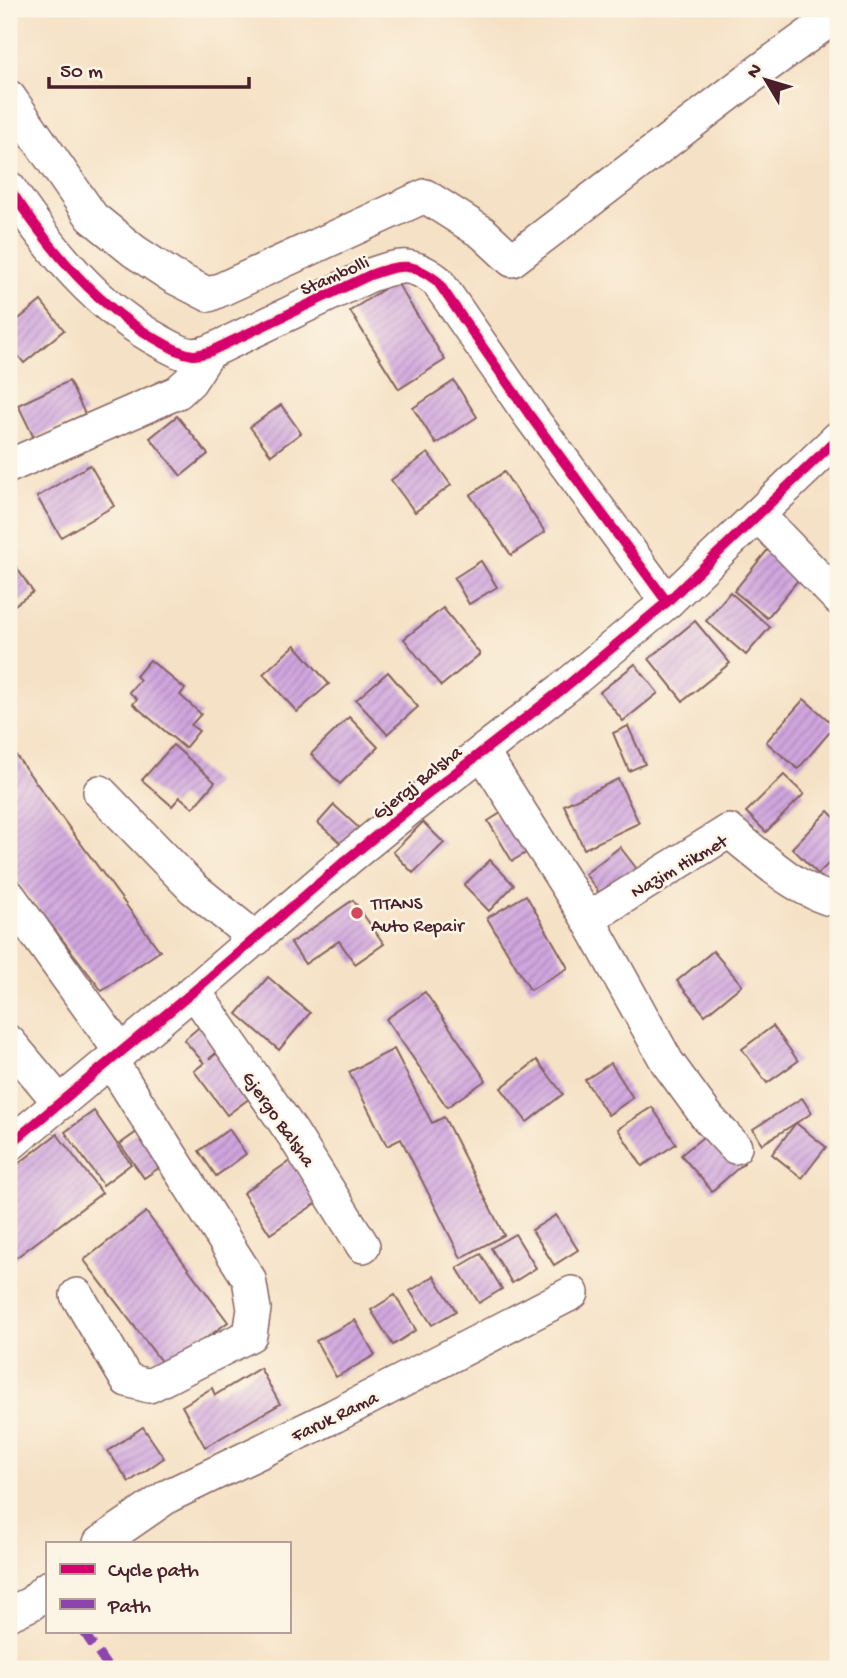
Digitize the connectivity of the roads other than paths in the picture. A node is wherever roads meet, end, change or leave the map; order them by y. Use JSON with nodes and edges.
{"nodes":[{"id":1,"x":838,"y":14,"type":"edge"},
{"id":2,"x":9,"y":97,"type":"edge"},
{"id":3,"x":9,"y":188,"type":"edge"},
{"id":4,"x":209,"y":352,"type":"junction"},
{"id":5,"x":838,"y":438,"type":"edge"},
{"id":6,"x":9,"y":466,"type":"edge"},
{"id":7,"x":758,"y":515,"type":"junction"},
{"id":8,"x":838,"y":598,"type":"edge"},
{"id":9,"x":667,"y":602,"type":"junction"},
{"id":10,"x":482,"y":752,"type":"junction"},
{"id":11,"x":100,"y":792,"type":"dead end"},
{"id":12,"x":9,"y":896,"type":"edge"},
{"id":13,"x":838,"y":901,"type":"edge"},
{"id":14,"x":588,"y":919,"type":"junction"},
{"id":15,"x":256,"y":939,"type":"junction"},
{"id":16,"x":194,"y":991,"type":"junction"},
{"id":17,"x":9,"y":1042,"type":"edge"},
{"id":18,"x":116,"y":1056,"type":"junction"},
{"id":19,"x":60,"y":1103,"type":"junction"},
{"id":20,"x":9,"y":1145,"type":"edge"},
{"id":21,"x":735,"y":1147,"type":"dead end"},
{"id":22,"x":363,"y":1246,"type":"dead end"},
{"id":23,"x":572,"y":1293,"type":"dead end"},
{"id":24,"x":77,"y":1295,"type":"dead end"},
{"id":25,"x":101,"y":1542,"type":"edge"},
{"id":26,"x":46,"y":1589,"type":"edge"},
{"id":27,"x":9,"y":1614,"type":"edge"}],
"edges":[{"from":1,"to":2,"type":"street"},
{"from":3,"to":4,"type":"street","name":"Stambolli"},
{"from":4,"to":6,"type":"street"},
{"from":4,"to":9,"type":"street","name":"Stambolli"},
{"from":5,"to":7,"type":"street","name":"Gjergj Balsha"},
{"from":7,"to":8,"type":"street"},
{"from":7,"to":9,"type":"street","name":"Gjergj Balsha"},
{"from":9,"to":10,"type":"street","name":"Gjergj Balsha"},
{"from":10,"to":14,"type":"street"},
{"from":10,"to":15,"type":"street","name":"Gjergj Balsha"},
{"from":11,"to":15,"type":"street"},
{"from":12,"to":18,"type":"street"},
{"from":13,"to":14,"type":"street","name":"Nazim Hikmet"},
{"from":14,"to":21,"type":"street"},
{"from":15,"to":16,"type":"street","name":"Gjergj Balsha"},
{"from":16,"to":18,"type":"street","name":"Gjergj Balsha"},
{"from":16,"to":22,"type":"street","name":"Gjergo Balsha"},
{"from":17,"to":19,"type":"street"},
{"from":18,"to":19,"type":"street","name":"Gjergj Balsha"},
{"from":18,"to":24,"type":"street"},
{"from":19,"to":20,"type":"street","name":"Gjergj Balsha"},
{"from":23,"to":25,"type":"street","name":"Faruk Rama"},
{"from":26,"to":27,"type":"street"}]}
